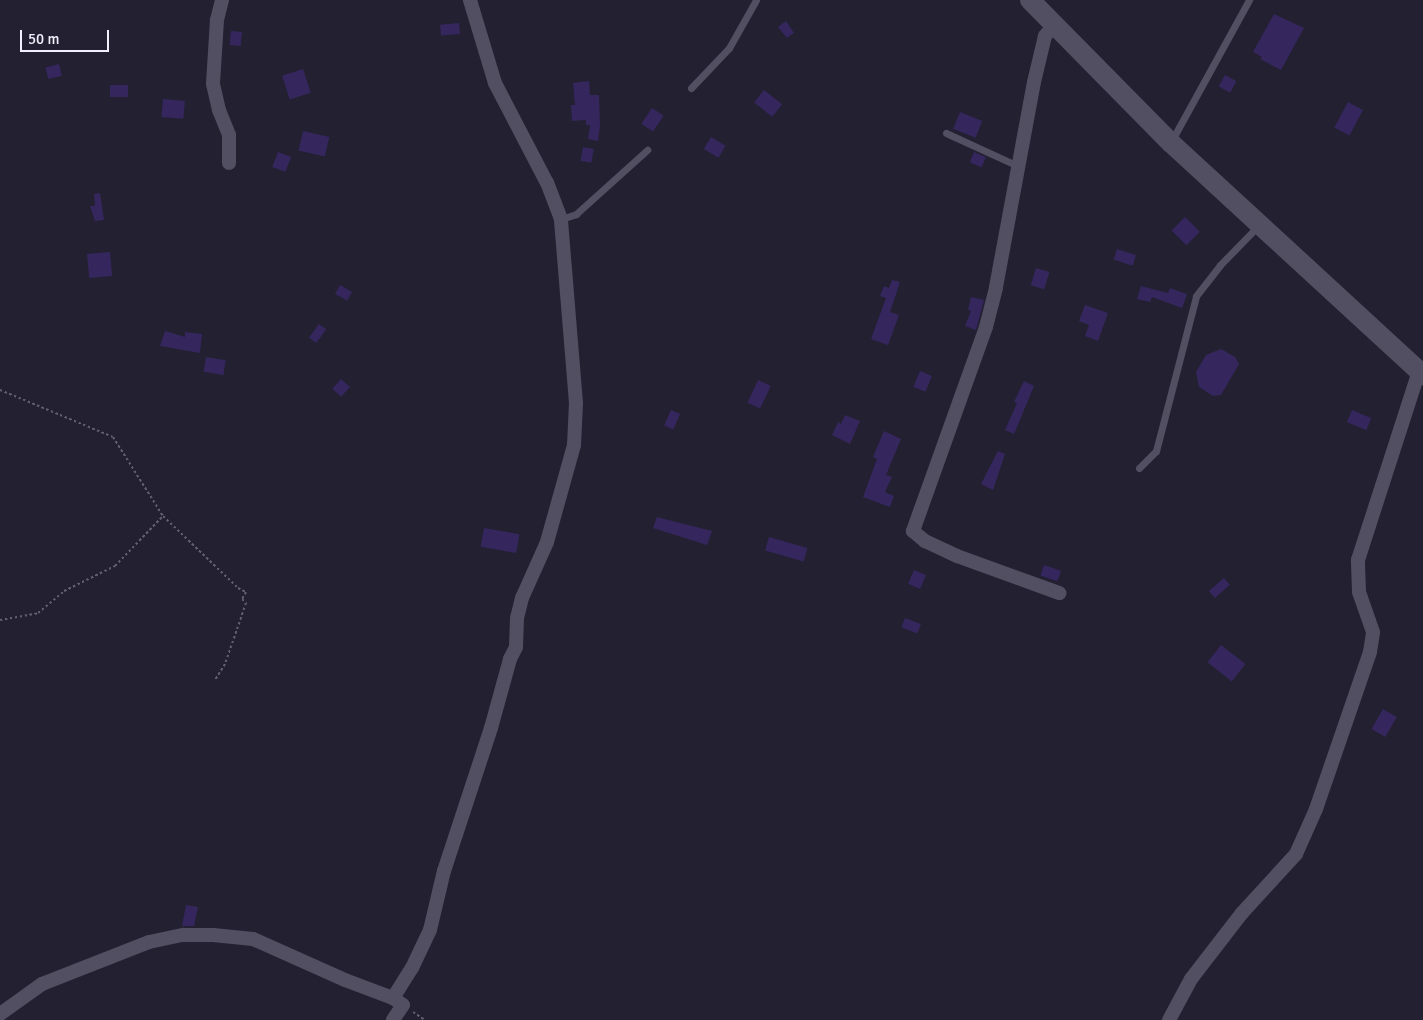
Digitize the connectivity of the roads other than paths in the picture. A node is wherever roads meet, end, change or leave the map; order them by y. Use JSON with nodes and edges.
{"nodes":[{"id":1,"x":222,"y":0,"type":"edge"},
{"id":2,"x":470,"y":0,"type":"edge"},
{"id":3,"x":756,"y":0,"type":"edge"},
{"id":4,"x":1030,"y":0,"type":"edge"},
{"id":5,"x":1249,"y":0,"type":"edge"},
{"id":6,"x":1055,"y":24,"type":"junction"},
{"id":7,"x":691,"y":88,"type":"dead end"},
{"id":8,"x":946,"y":133,"type":"dead end"},
{"id":9,"x":1171,"y":143,"type":"junction"},
{"id":10,"x":647,"y":150,"type":"dead end"},
{"id":11,"x":229,"y":163,"type":"dead end"},
{"id":12,"x":1018,"y":166,"type":"junction"},
{"id":13,"x":561,"y":219,"type":"junction"},
{"id":14,"x":1260,"y":225,"type":"junction"},
{"id":15,"x":1421,"y":373,"type":"edge"},
{"id":16,"x":1139,"y":468,"type":"dead end"},
{"id":17,"x":1060,"y":593,"type":"dead end"},
{"id":18,"x":393,"y":998,"type":"junction"},
{"id":19,"x":0,"y":1014,"type":"edge"},
{"id":20,"x":393,"y":1020,"type":"edge"},
{"id":21,"x":1169,"y":1020,"type":"edge"}],
"edges":[{"from":1,"to":11,"type":"street"},
{"from":2,"to":13,"type":"street"},
{"from":3,"to":7,"type":"lane"},
{"from":4,"to":6,"type":"street"},
{"from":5,"to":9,"type":"lane"},
{"from":6,"to":9,"type":"street"},
{"from":6,"to":12,"type":"street"},
{"from":8,"to":12,"type":"lane"},
{"from":9,"to":14,"type":"street"},
{"from":10,"to":13,"type":"lane"},
{"from":12,"to":17,"type":"street"},
{"from":13,"to":18,"type":"street"},
{"from":14,"to":15,"type":"street"},
{"from":14,"to":16,"type":"lane"},
{"from":15,"to":21,"type":"street"},
{"from":18,"to":19,"type":"street"},
{"from":18,"to":20,"type":"street"}]}
